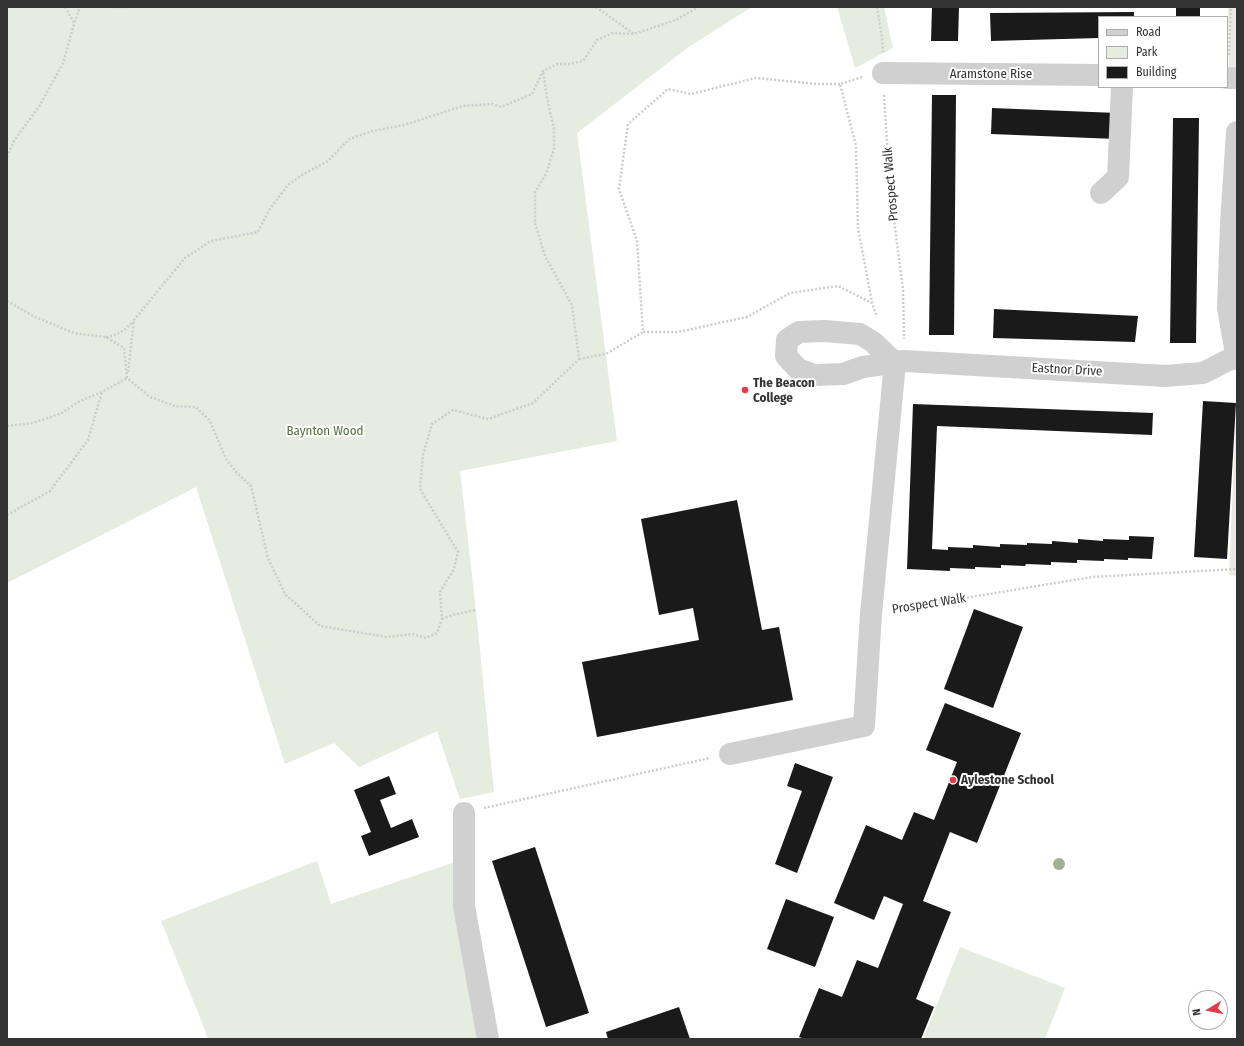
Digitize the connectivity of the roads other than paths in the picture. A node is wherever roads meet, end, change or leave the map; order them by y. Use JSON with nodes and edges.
{"nodes":[{"id":1,"x":883,"y":73,"type":"road end"},
{"id":2,"x":1098,"y":75,"type":"edge"},
{"id":3,"x":1122,"y":88,"type":"edge"},
{"id":4,"x":1237,"y":132,"type":"edge"},
{"id":5,"x":1102,"y":192,"type":"dead end"},
{"id":6,"x":1234,"y":224,"type":"edge"},
{"id":7,"x":1236,"y":358,"type":"edge"},
{"id":8,"x":900,"y":362,"type":"joint"},
{"id":9,"x":730,"y":754,"type":"road end"},
{"id":10,"x":464,"y":813,"type":"road end"},
{"id":11,"x":488,"y":1039,"type":"edge"}],
"edges":[{"from":1,"to":2,"type":"street","name":"Aramstone Rise"},
{"from":3,"to":5,"type":"street"},
{"from":4,"to":6,"type":"street"},
{"from":6,"to":7,"type":"street"},
{"from":7,"to":8,"type":"street","name":"Eastnor Drive"},
{"from":8,"to":9,"type":"street","name":"Prospect Walk"},
{"from":10,"to":11,"type":"street"}]}
